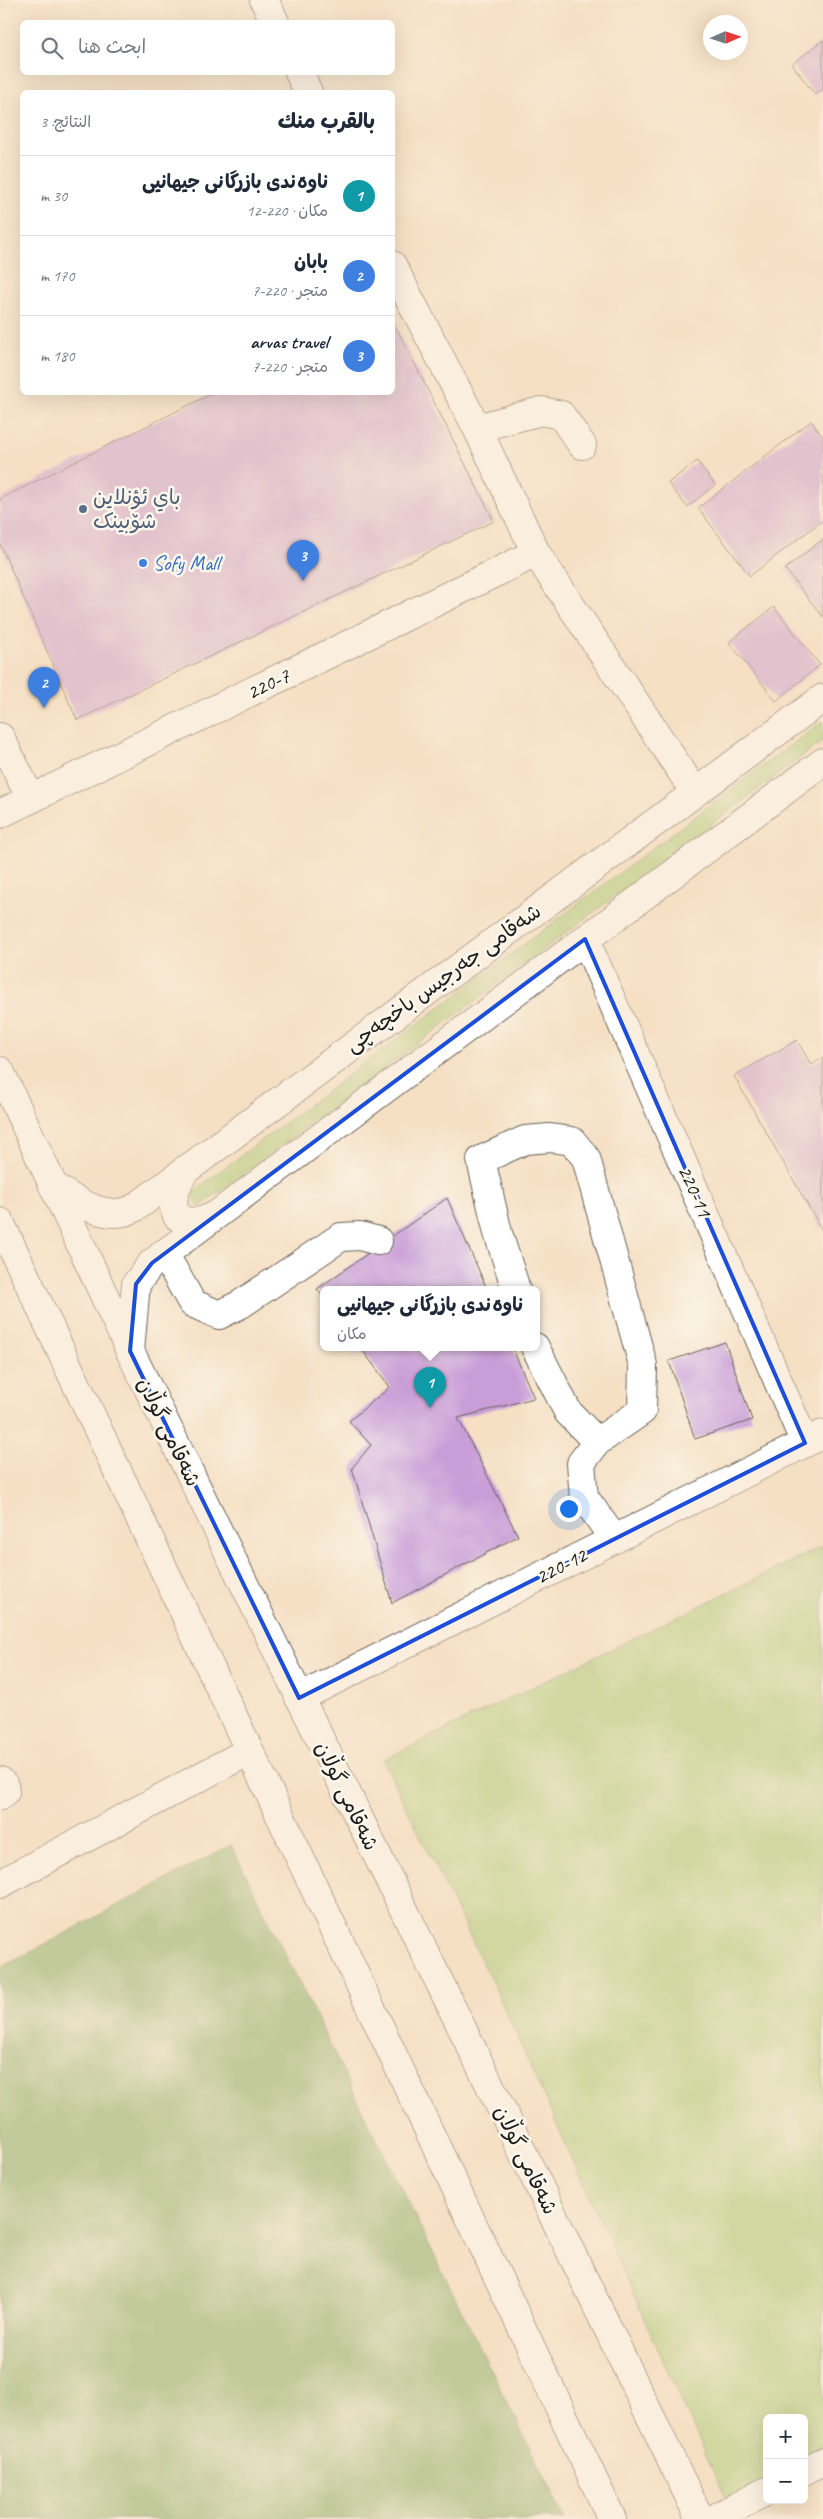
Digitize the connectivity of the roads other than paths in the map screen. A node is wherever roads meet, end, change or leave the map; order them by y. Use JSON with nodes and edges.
{"nodes":[{"id":1,"x":264,"y":0,"type":"edge"},
{"id":2,"x":274,"y":20,"type":"edge"},
{"id":3,"x":300,"y":75,"type":"edge"},
{"id":4,"x":307,"y":90,"type":"edge"},
{"id":5,"x":395,"y":271,"type":"edge"},
{"id":6,"x":477,"y":428,"type":"junction"},
{"id":7,"x":582,"y":444,"type":"dead end"},
{"id":8,"x":536,"y":553,"type":"junction"},
{"id":9,"x":823,"y":698,"type":"edge"},
{"id":10,"x":0,"y":737,"type":"edge"},
{"id":11,"x":823,"y":762,"type":"edge"},
{"id":12,"x":695,"y":792,"type":"junction"},
{"id":13,"x":31,"y":799,"type":"junction"},
{"id":14,"x":0,"y":814,"type":"edge"},
{"id":15,"x":585,"y":939,"type":"junction"},
{"id":16,"x":0,"y":1071,"type":"edge"},
{"id":17,"x":186,"y":1169,"type":"junction"},
{"id":18,"x":53,"y":1186,"type":"junction"},
{"id":19,"x":217,"y":1215,"type":"junction"},
{"id":20,"x":0,"y":1222,"type":"edge"},
{"id":21,"x":378,"y":1241,"type":"dead end"},
{"id":22,"x":164,"y":1253,"type":"junction"},
{"id":23,"x":515,"y":1286,"type":"edge"},
{"id":24,"x":130,"y":1351,"type":"junction"},
{"id":25,"x":537,"y":1351,"type":"edge"},
{"id":26,"x":814,"y":1438,"type":"edge"},
{"id":27,"x":597,"y":1442,"type":"junction"},
{"id":28,"x":614,"y":1539,"type":"junction"},
{"id":29,"x":299,"y":1698,"type":"junction"},
{"id":30,"x":249,"y":1751,"type":"junction"},
{"id":31,"x":0,"y":1781,"type":"edge"},
{"id":32,"x":0,"y":1796,"type":"edge"},
{"id":33,"x":0,"y":1884,"type":"edge"},
{"id":34,"x":823,"y":2462,"type":"edge"},
{"id":35,"x":808,"y":2469,"type":"edge"},
{"id":36,"x":763,"y":2493,"type":"edge"},
{"id":37,"x":612,"y":2519,"type":"edge"},
{"id":38,"x":700,"y":2519,"type":"edge"},
{"id":39,"x":713,"y":2519,"type":"edge"}],
"edges":[{"from":1,"to":2,"type":"street"},
{"from":3,"to":4,"type":"street"},
{"from":5,"to":6,"type":"street"},
{"from":6,"to":7,"type":"street"},
{"from":6,"to":8,"type":"street"},
{"from":8,"to":12,"type":"street"},
{"from":8,"to":13,"type":"street","name":"220-7"},
{"from":9,"to":12,"type":"street","name":"شەقامی جەرجیس باخچەچی"},
{"from":10,"to":13,"type":"street"},
{"from":11,"to":15,"type":"street"},
{"from":12,"to":17,"type":"street","name":"شەقامی جەرجیس باخچەچی"},
{"from":13,"to":14,"type":"street","name":"220-7"},
{"from":15,"to":19,"type":"street"},
{"from":15,"to":26,"type":"street","name":"220-11"},
{"from":16,"to":18,"type":"street","name":"شەقامی گوڵان"},
{"from":17,"to":18,"type":"street","name":"شەقامی جەرجیس باخچەچی"},
{"from":17,"to":19,"type":"street"},
{"from":18,"to":24,"type":"street","name":"شەقامی گوڵان"},
{"from":19,"to":22,"type":"street"},
{"from":20,"to":30,"type":"street"},
{"from":21,"to":22,"type":"street"},
{"from":22,"to":24,"type":"street"},
{"from":23,"to":27,"type":"street"},
{"from":24,"to":29,"type":"street","name":"شەقامی گوڵان"},
{"from":25,"to":27,"type":"street"},
{"from":26,"to":28,"type":"street","name":"220-12"},
{"from":27,"to":28,"type":"street"},
{"from":28,"to":29,"type":"street","name":"220-12"},
{"from":29,"to":38,"type":"street","name":"شەقامی گوڵان"},
{"from":30,"to":33,"type":"street"},
{"from":30,"to":37,"type":"street"},
{"from":31,"to":32,"type":"street"},
{"from":34,"to":35,"type":"street"},
{"from":36,"to":39,"type":"street"}]}
